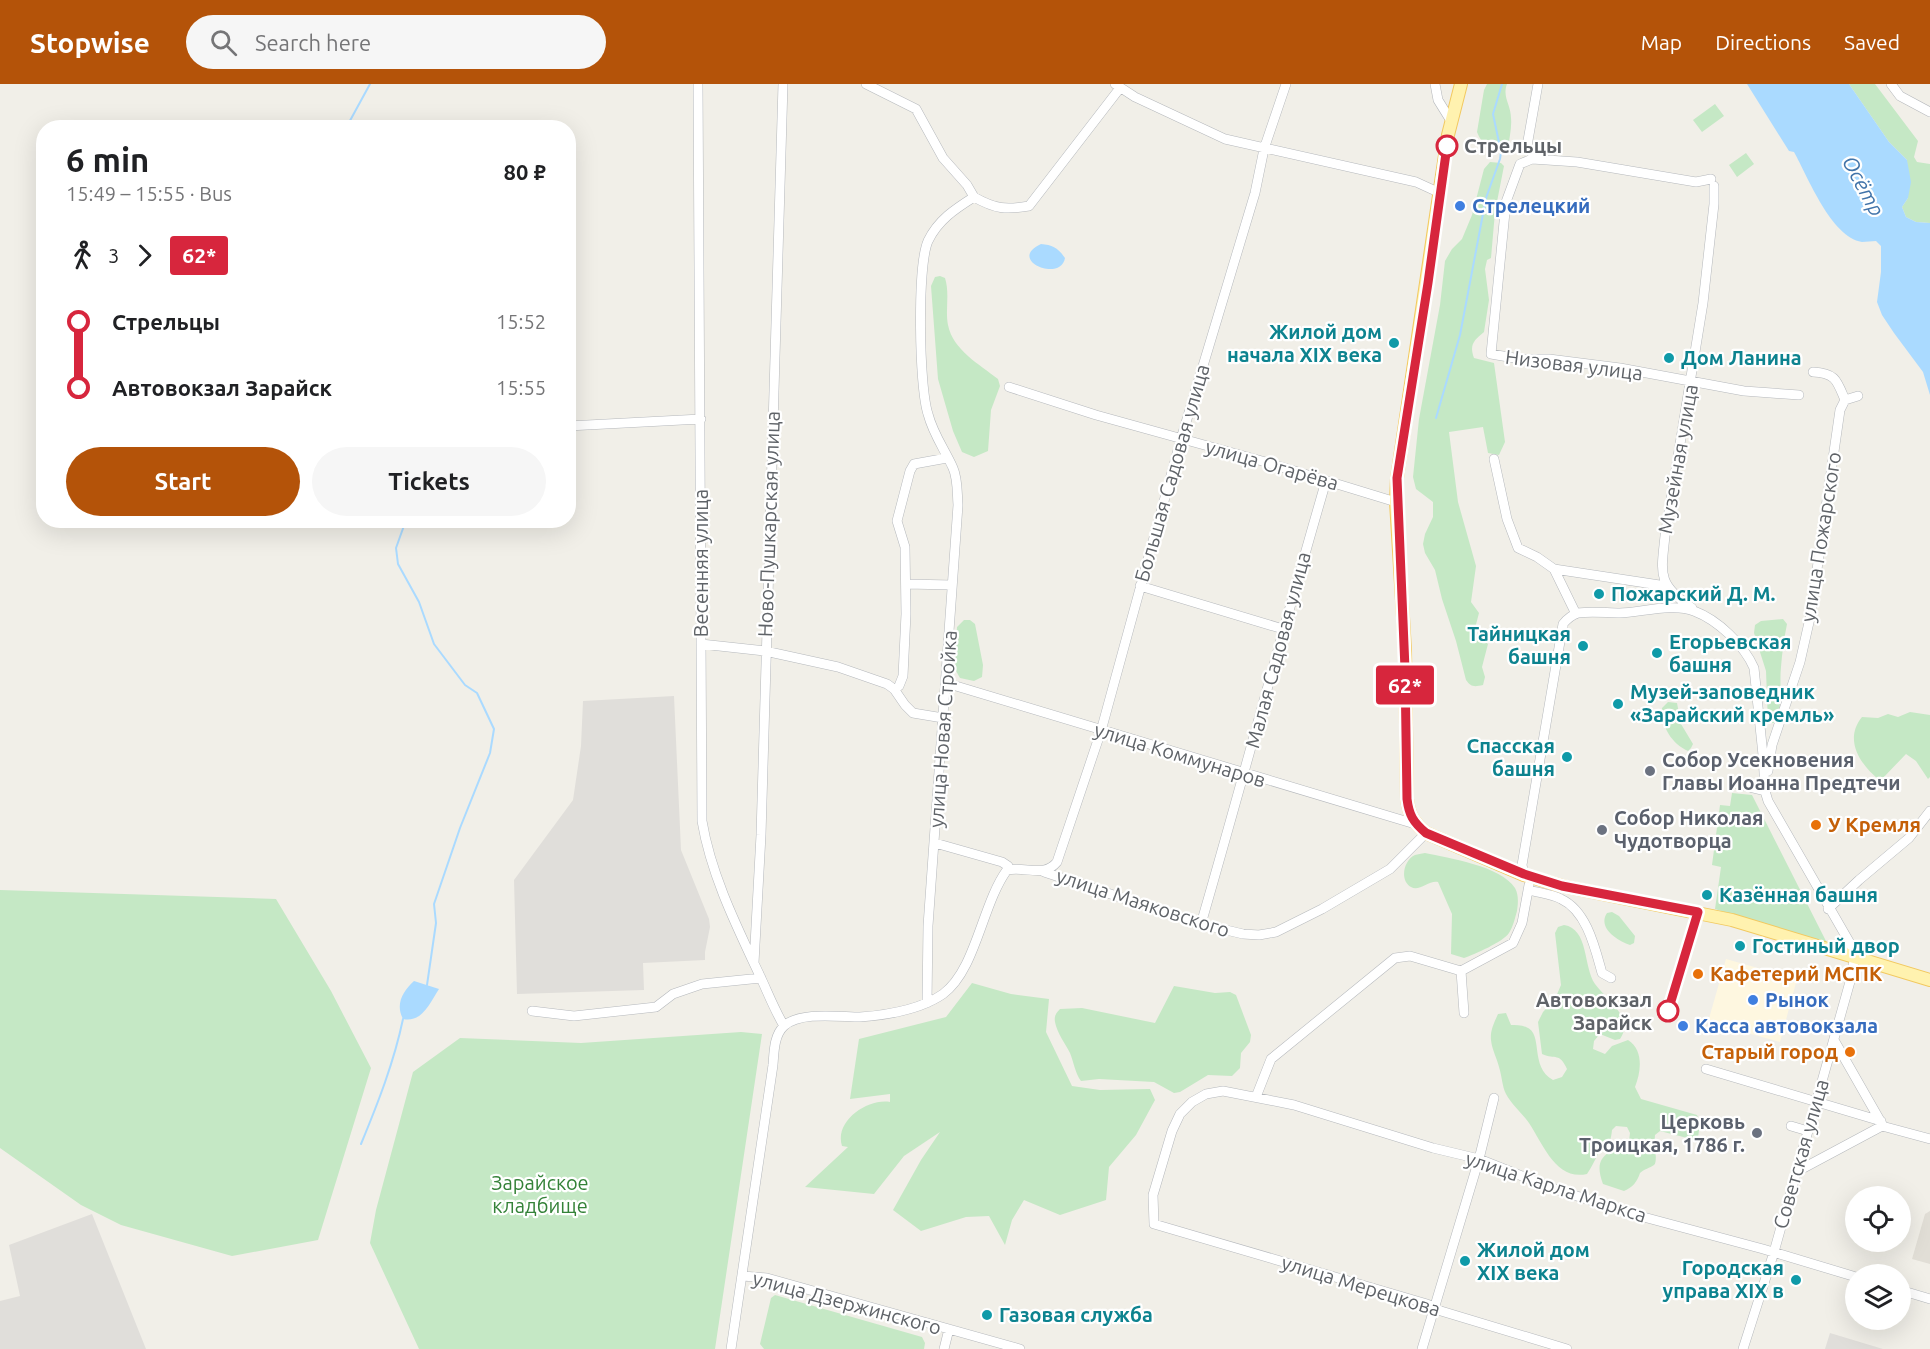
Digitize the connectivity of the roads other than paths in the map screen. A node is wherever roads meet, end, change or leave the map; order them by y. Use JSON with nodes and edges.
{"nodes":[{"id":1,"x":698,"y":84,"type":"edge"},
{"id":2,"x":783,"y":84,"type":"edge"},
{"id":3,"x":866,"y":84,"type":"edge"},
{"id":4,"x":1286,"y":84,"type":"edge"},
{"id":5,"x":1435,"y":84,"type":"edge"},
{"id":6,"x":1461,"y":84,"type":"edge"},
{"id":7,"x":1538,"y":84,"type":"edge"},
{"id":8,"x":1892,"y":84,"type":"edge"},
{"id":9,"x":1118,"y":86,"type":"edge"},
{"id":10,"x":1930,"y":112,"type":"edge"},
{"id":11,"x":1451,"y":121,"type":"junction"},
{"id":12,"x":1264,"y":149,"type":"junction"},
{"id":13,"x":1534,"y":159,"type":"junction"},
{"id":14,"x":1440,"y":193,"type":"junction"},
{"id":15,"x":974,"y":197,"type":"junction"},
{"id":16,"x":1813,"y":372,"type":"dead end"},
{"id":17,"x":1691,"y":382,"type":"junction"},
{"id":18,"x":1009,"y":387,"type":"dead end"},
{"id":19,"x":1799,"y":395,"type":"dead end"},
{"id":20,"x":1858,"y":396,"type":"dead end"},
{"id":21,"x":1845,"y":400,"type":"junction"},
{"id":22,"x":701,"y":419,"type":"junction"},
{"id":23,"x":576,"y":426,"type":"edge"},
{"id":24,"x":1181,"y":439,"type":"junction"},
{"id":25,"x":947,"y":458,"type":"junction"},
{"id":26,"x":1494,"y":459,"type":"dead end"},
{"id":27,"x":1326,"y":481,"type":"junction"},
{"id":28,"x":1396,"y":502,"type":"junction"},
{"id":29,"x":1554,"y":569,"type":"junction"},
{"id":30,"x":906,"y":584,"type":"junction"},
{"id":31,"x":952,"y":585,"type":"junction"},
{"id":32,"x":1140,"y":586,"type":"junction"},
{"id":33,"x":1666,"y":586,"type":"junction"},
{"id":34,"x":1695,"y":611,"type":"junction"},
{"id":35,"x":1576,"y":614,"type":"junction"},
{"id":36,"x":1282,"y":629,"type":"junction"},
{"id":37,"x":701,"y":644,"type":"junction"},
{"id":38,"x":765,"y":651,"type":"junction"},
{"id":39,"x":946,"y":683,"type":"junction"},
{"id":40,"x":894,"y":689,"type":"junction"},
{"id":41,"x":943,"y":718,"type":"junction"},
{"id":42,"x":1101,"y":732,"type":"junction"},
{"id":43,"x":1245,"y":774,"type":"junction"},
{"id":44,"x":1736,"y":783,"type":"dead end"},
{"id":45,"x":1764,"y":791,"type":"junction"},
{"id":46,"x":1930,"y":810,"type":"edge"},
{"id":47,"x":1415,"y":824,"type":"junction"},
{"id":48,"x":1426,"y":833,"type":"junction"},
{"id":49,"x":935,"y":843,"type":"junction"},
{"id":50,"x":1007,"y":870,"type":"junction"},
{"id":51,"x":1044,"y":872,"type":"junction"},
{"id":52,"x":1527,"y":876,"type":"junction"},
{"id":53,"x":1528,"y":890,"type":"junction"},
{"id":54,"x":1828,"y":909,"type":"junction"},
{"id":55,"x":1698,"y":912,"type":"junction"},
{"id":56,"x":1201,"y":924,"type":"junction"},
{"id":57,"x":1692,"y":935,"type":"dead end"},
{"id":58,"x":1854,"y":957,"type":"junction"},
{"id":59,"x":754,"y":964,"type":"junction"},
{"id":60,"x":1461,"y":971,"type":"junction"},
{"id":61,"x":761,"y":978,"type":"junction"},
{"id":62,"x":1611,"y":978,"type":"dead end"},
{"id":63,"x":1930,"y":980,"type":"edge"},
{"id":64,"x":927,"y":1003,"type":"junction"},
{"id":65,"x":532,"y":1011,"type":"dead end"},
{"id":66,"x":1464,"y":1013,"type":"dead end"},
{"id":67,"x":784,"y":1026,"type":"junction"},
{"id":68,"x":1834,"y":1040,"type":"junction"},
{"id":69,"x":1706,"y":1069,"type":"dead end"},
{"id":70,"x":1256,"y":1097,"type":"junction"},
{"id":71,"x":1494,"y":1098,"type":"dead end"},
{"id":72,"x":1816,"y":1102,"type":"junction"},
{"id":73,"x":1882,"y":1123,"type":"junction"},
{"id":74,"x":1791,"y":1126,"type":"dead end"},
{"id":75,"x":1808,"y":1131,"type":"junction"},
{"id":76,"x":1930,"y":1139,"type":"edge"},
{"id":77,"x":1479,"y":1159,"type":"junction"},
{"id":78,"x":1796,"y":1172,"type":"junction"},
{"id":79,"x":1154,"y":1224,"type":"joint"},
{"id":80,"x":1774,"y":1252,"type":"junction"},
{"id":81,"x":1845,"y":1274,"type":"edge"},
{"id":82,"x":743,"y":1276,"type":"junction"},
{"id":83,"x":1911,"y":1293,"type":"edge"},
{"id":84,"x":1930,"y":1299,"type":"edge"},
{"id":85,"x":1436,"y":1308,"type":"junction"},
{"id":86,"x":949,"y":1329,"type":"junction"},
{"id":87,"x":731,"y":1349,"type":"edge"},
{"id":88,"x":944,"y":1349,"type":"edge"},
{"id":89,"x":1020,"y":1349,"type":"edge"},
{"id":90,"x":1422,"y":1349,"type":"edge"},
{"id":91,"x":1567,"y":1349,"type":"edge"},
{"id":92,"x":1743,"y":1349,"type":"edge"}],
"edges":[{"from":1,"to":22,"type":"street","name":"Весенняя улица"},
{"from":2,"to":38,"type":"street","name":"Ново-Пушкарская улица"},
{"from":3,"to":15,"type":"street"},
{"from":4,"to":12,"type":"street","name":"Большая Садовая улица"},
{"from":5,"to":11,"type":"street"},
{"from":6,"to":11,"type":"main road"},
{"from":7,"to":13,"type":"street"},
{"from":8,"to":10,"type":"street"},
{"from":9,"to":12,"type":"street"},
{"from":9,"to":15,"type":"street"},
{"from":11,"to":14,"type":"main road"},
{"from":12,"to":14,"type":"street"},
{"from":12,"to":24,"type":"street","name":"Большая Садовая улица"},
{"from":13,"to":17,"type":"street","name":"Музейная улица"},
{"from":13,"to":17,"type":"street","name":"Низовая улица"},
{"from":14,"to":28,"type":"main road"},
{"from":15,"to":25,"type":"street","name":"улица Новая Стройка"},
{"from":16,"to":21,"type":"street"},
{"from":17,"to":19,"type":"street","name":"Низовая улица"},
{"from":17,"to":33,"type":"street","name":"Музейная улица"},
{"from":18,"to":24,"type":"street","name":"улица Огарёва"},
{"from":20,"to":21,"type":"street"},
{"from":21,"to":45,"type":"street","name":"улица Пожарского"},
{"from":22,"to":23,"type":"street"},
{"from":22,"to":37,"type":"street","name":"Весенняя улица"},
{"from":24,"to":27,"type":"street","name":"улица Огарёва"},
{"from":24,"to":32,"type":"street","name":"Большая Садовая улица"},
{"from":25,"to":30,"type":"street"},
{"from":25,"to":31,"type":"street","name":"улица Новая Стройка"},
{"from":26,"to":29,"type":"street"},
{"from":27,"to":28,"type":"street","name":"улица Огарёва"},
{"from":27,"to":36,"type":"street","name":"Малая Садовая улица"},
{"from":28,"to":47,"type":"main road"},
{"from":29,"to":33,"type":"street"},
{"from":29,"to":35,"type":"street"},
{"from":30,"to":31,"type":"street"},
{"from":30,"to":40,"type":"street"},
{"from":31,"to":39,"type":"street","name":"улица Новая Стройка"},
{"from":32,"to":36,"type":"street"},
{"from":32,"to":42,"type":"street","name":"Большая Садовая улица"},
{"from":33,"to":34,"type":"street"},
{"from":34,"to":35,"type":"street"},
{"from":34,"to":45,"type":"street"},
{"from":35,"to":52,"type":"street"},
{"from":36,"to":43,"type":"street","name":"Малая Садовая улица"},
{"from":37,"to":38,"type":"street"},
{"from":37,"to":59,"type":"street","name":"Весенняя улица"},
{"from":38,"to":40,"type":"street"},
{"from":38,"to":59,"type":"street","name":"Ново-Пушкарская улица"},
{"from":39,"to":41,"type":"street","name":"улица Новая Стройка"},
{"from":39,"to":42,"type":"street","name":"улица Коммунаров"},
{"from":40,"to":41,"type":"street"},
{"from":41,"to":49,"type":"street","name":"улица Новая Стройка"},
{"from":42,"to":43,"type":"street","name":"улица Коммунаров"},
{"from":42,"to":51,"type":"street","name":"Большая Садовая улица"},
{"from":43,"to":47,"type":"street","name":"улица Коммунаров"},
{"from":43,"to":56,"type":"street","name":"Малая Садовая улица"},
{"from":44,"to":45,"type":"street"},
{"from":45,"to":54,"type":"street"},
{"from":46,"to":54,"type":"street"},
{"from":47,"to":48,"type":"main road"},
{"from":48,"to":52,"type":"main road"},
{"from":48,"to":56,"type":"street","name":"улица Маяковского"},
{"from":49,"to":50,"type":"street"},
{"from":49,"to":64,"type":"street","name":"улица Новая Стройка"},
{"from":50,"to":51,"type":"street","name":"улица Маяковского"},
{"from":50,"to":64,"type":"street"},
{"from":51,"to":56,"type":"street","name":"улица Маяковского"},
{"from":52,"to":53,"type":"street"},
{"from":52,"to":55,"type":"main road"},
{"from":53,"to":60,"type":"street"},
{"from":53,"to":62,"type":"street"},
{"from":54,"to":58,"type":"street"},
{"from":55,"to":57,"type":"street"},
{"from":55,"to":58,"type":"main road"},
{"from":58,"to":63,"type":"main road"},
{"from":58,"to":68,"type":"street","name":"Советская улица"},
{"from":59,"to":61,"type":"street","name":"Весенняя улица"},
{"from":60,"to":66,"type":"street"},
{"from":60,"to":70,"type":"street"},
{"from":61,"to":65,"type":"street"},
{"from":61,"to":67,"type":"street","name":"Весенняя улица"},
{"from":64,"to":67,"type":"street"},
{"from":67,"to":82,"type":"street"},
{"from":68,"to":72,"type":"street","name":"Советская улица"},
{"from":68,"to":73,"type":"street"},
{"from":69,"to":72,"type":"street"},
{"from":70,"to":77,"type":"street","name":"улица Карла Маркса"},
{"from":70,"to":79,"type":"street","name":"улица Карла Маркса"},
{"from":71,"to":77,"type":"street"},
{"from":72,"to":73,"type":"street"},
{"from":72,"to":75,"type":"street","name":"Советская улица"},
{"from":73,"to":76,"type":"street"},
{"from":73,"to":78,"type":"street"},
{"from":74,"to":75,"type":"street"},
{"from":75,"to":78,"type":"street","name":"Советская улица"},
{"from":77,"to":80,"type":"street","name":"улица Карла Маркса"},
{"from":77,"to":85,"type":"street"},
{"from":78,"to":80,"type":"street","name":"Советская улица"},
{"from":79,"to":85,"type":"street","name":"улица Мерецкова"},
{"from":80,"to":81,"type":"street","name":"улица Карла Маркса"},
{"from":80,"to":92,"type":"street","name":"Советская улица"},
{"from":82,"to":86,"type":"street","name":"улица Дзержинского"},
{"from":82,"to":87,"type":"street"},
{"from":83,"to":84,"type":"street"},
{"from":85,"to":90,"type":"street"},
{"from":85,"to":91,"type":"street","name":"улица Мерецкова"},
{"from":86,"to":88,"type":"street"},
{"from":86,"to":89,"type":"street","name":"улица Дзержинского"}]}
